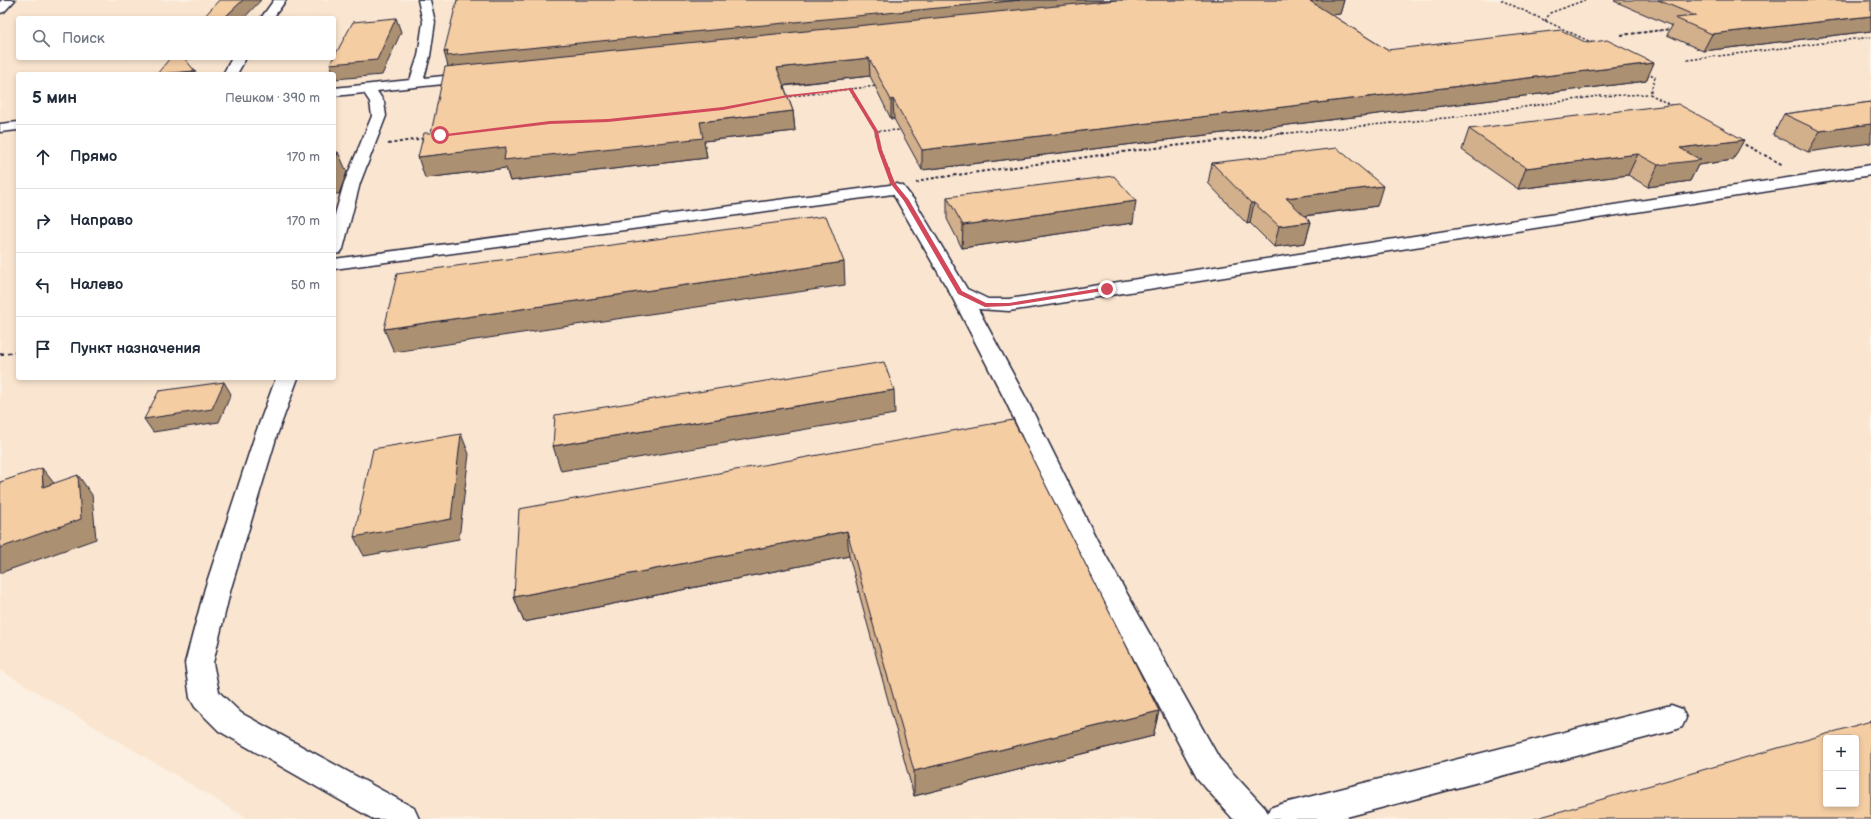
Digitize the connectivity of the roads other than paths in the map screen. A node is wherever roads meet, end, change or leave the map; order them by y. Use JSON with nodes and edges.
{"nodes":[{"id":1,"x":9,"y":0,"type":"edge"},
{"id":2,"x":280,"y":0,"type":"edge"},
{"id":3,"x":424,"y":0,"type":"edge"},
{"id":4,"x":0,"y":9,"type":"edge"},
{"id":5,"x":268,"y":16,"type":"edge"},
{"id":6,"x":238,"y":60,"type":"edge"},
{"id":7,"x":231,"y":72,"type":"edge"},
{"id":8,"x":485,"y":76,"type":"edge"},
{"id":9,"x":416,"y":83,"type":"junction"},
{"id":10,"x":368,"y":89,"type":"junction"},
{"id":11,"x":336,"y":92,"type":"edge"},
{"id":12,"x":16,"y":126,"type":"edge"},
{"id":13,"x":0,"y":128,"type":"edge"},
{"id":14,"x":1870,"y":170,"type":"edge"},
{"id":15,"x":336,"y":242,"type":"edge"},
{"id":16,"x":336,"y":264,"type":"edge"},
{"id":17,"x":960,"y":292,"type":"junction"},
{"id":18,"x":286,"y":380,"type":"edge"},
{"id":19,"x":1671,"y":718,"type":"dead end"},
{"id":20,"x":403,"y":819,"type":"edge"},
{"id":21,"x":1254,"y":819,"type":"edge"},
{"id":22,"x":1281,"y":819,"type":"edge"}],
"edges":[{"from":1,"to":4,"type":"lane"},
{"from":2,"to":5,"type":"lane"},
{"from":3,"to":9,"type":"lane"},
{"from":6,"to":7,"type":"lane"},
{"from":8,"to":9,"type":"lane"},
{"from":9,"to":10,"type":"lane"},
{"from":10,"to":11,"type":"lane"},
{"from":10,"to":15,"type":"lane"},
{"from":12,"to":13,"type":"lane"},
{"from":14,"to":17,"type":"lane"},
{"from":16,"to":17,"type":"lane"},
{"from":17,"to":21,"type":"lane"},
{"from":18,"to":20,"type":"lane"},
{"from":19,"to":22,"type":"lane"}]}
